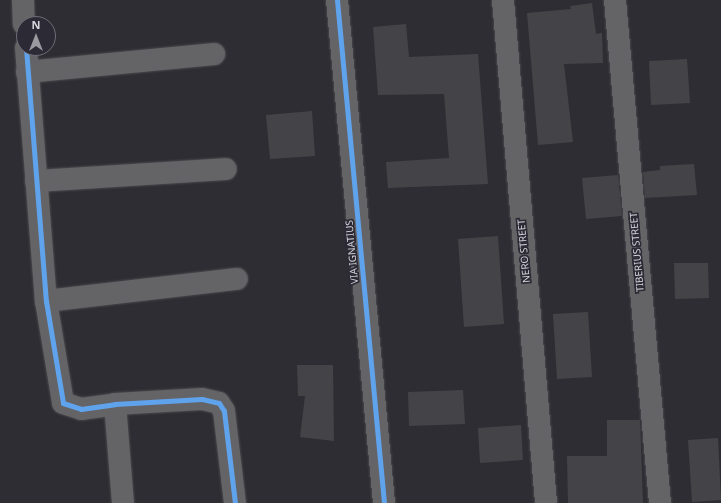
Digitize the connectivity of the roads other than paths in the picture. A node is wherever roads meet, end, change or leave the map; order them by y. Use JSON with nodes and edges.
{"nodes":[{"id":1,"x":23,"y":0,"type":"edge"},
{"id":2,"x":337,"y":0,"type":"edge"},
{"id":3,"x":503,"y":0,"type":"edge"},
{"id":4,"x":615,"y":0,"type":"edge"},
{"id":5,"x":24,"y":16,"type":"edge"},
{"id":6,"x":214,"y":54,"type":"dead end"},
{"id":7,"x":26,"y":56,"type":"edge"},
{"id":8,"x":27,"y":72,"type":"junction"},
{"id":9,"x":226,"y":169,"type":"dead end"},
{"id":10,"x":36,"y":181,"type":"junction"},
{"id":11,"x":237,"y":280,"type":"dead end"},
{"id":12,"x":46,"y":301,"type":"junction"},
{"id":13,"x":115,"y":404,"type":"junction"},
{"id":14,"x":123,"y":503,"type":"edge"},
{"id":15,"x":235,"y":503,"type":"edge"},
{"id":16,"x":384,"y":503,"type":"edge"},
{"id":17,"x":546,"y":503,"type":"edge"},
{"id":18,"x":660,"y":503,"type":"edge"}],
"edges":[{"from":1,"to":5,"type":"street"},
{"from":2,"to":16,"type":"street","name":"VIA IGNATIUS"},
{"from":3,"to":17,"type":"street","name":"NERO STREET"},
{"from":4,"to":18,"type":"street","name":"TIBERIUS STREET"},
{"from":6,"to":8,"type":"street"},
{"from":7,"to":8,"type":"street"},
{"from":8,"to":10,"type":"street"},
{"from":9,"to":10,"type":"street"},
{"from":10,"to":12,"type":"street"},
{"from":11,"to":12,"type":"street"},
{"from":12,"to":13,"type":"street"},
{"from":13,"to":14,"type":"street"},
{"from":13,"to":15,"type":"street"}]}
